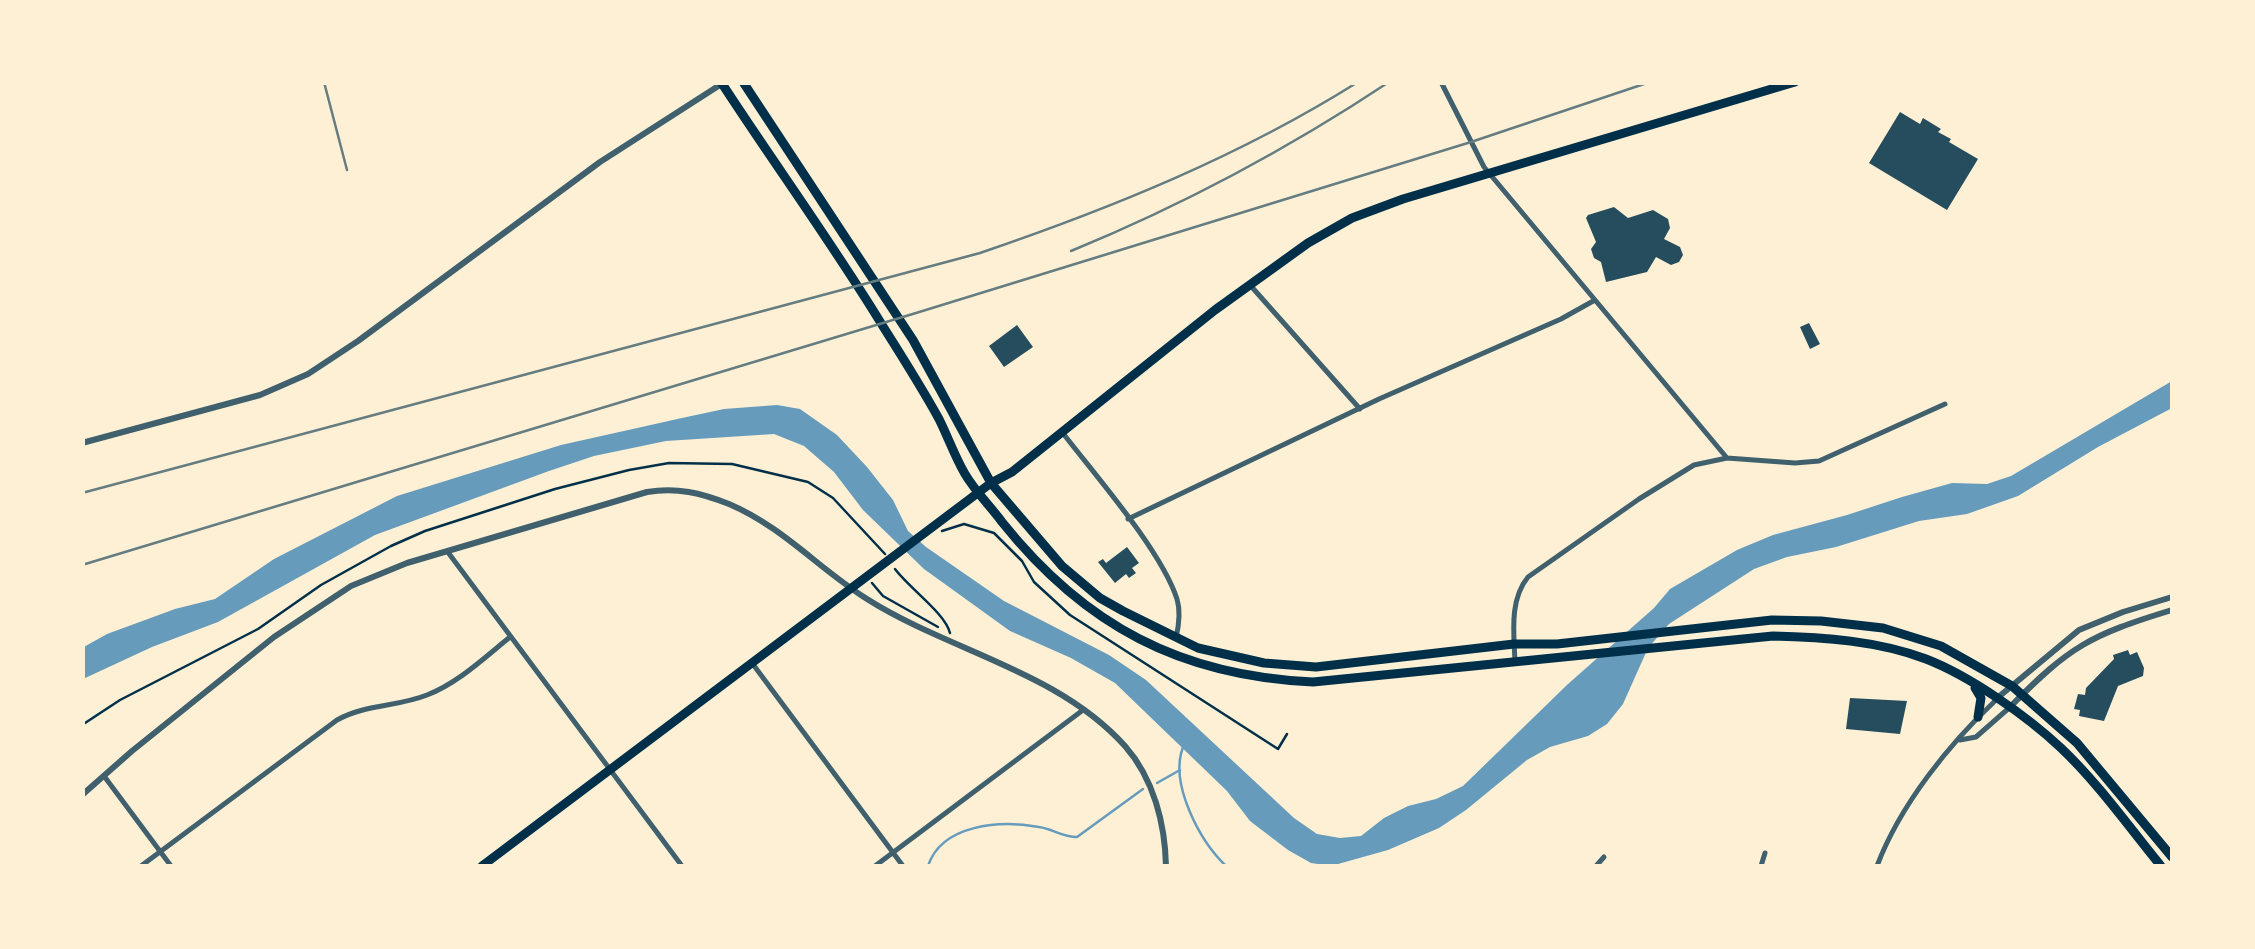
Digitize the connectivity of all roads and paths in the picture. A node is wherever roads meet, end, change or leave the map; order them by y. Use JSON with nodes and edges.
{"nodes":[{"id":1,"x":743,"y":82,"type":"edge"},
{"id":2,"x":1441,"y":82,"type":"edge"},
{"id":3,"x":1795,"y":82,"type":"edge"},
{"id":4,"x":722,"y":83,"type":"edge"},
{"id":5,"x":1490,"y":173,"type":"junction"},
{"id":6,"x":1250,"y":284,"type":"junction"},
{"id":7,"x":1595,"y":300,"type":"junction"},
{"id":8,"x":1946,"y":404,"type":"dead end"},
{"id":9,"x":1360,"y":408,"type":"junction"},
{"id":10,"x":1062,"y":432,"type":"junction"},
{"id":11,"x":82,"y":443,"type":"edge"},
{"id":12,"x":1727,"y":458,"type":"junction"},
{"id":13,"x":991,"y":483,"type":"junction"},
{"id":14,"x":979,"y":492,"type":"junction"},
{"id":15,"x":1128,"y":520,"type":"junction"},
{"id":16,"x":937,"y":528,"type":"junction"},
{"id":17,"x":448,"y":551,"type":"junction"},
{"id":18,"x":870,"y":584,"type":"dead end"},
{"id":19,"x":852,"y":588,"type":"junction"},
{"id":20,"x":2172,"y":597,"type":"edge"},
{"id":21,"x":2172,"y":610,"type":"edge"},
{"id":22,"x":2100,"y":620,"type":"junction"},
{"id":23,"x":2105,"y":632,"type":"junction"},
{"id":24,"x":510,"y":637,"type":"junction"},
{"id":25,"x":1176,"y":638,"type":"junction"},
{"id":26,"x":1514,"y":644,"type":"junction"},
{"id":27,"x":1515,"y":662,"type":"junction"},
{"id":28,"x":752,"y":663,"type":"junction"},
{"id":29,"x":1973,"y":685,"type":"junction"},
{"id":30,"x":2012,"y":686,"type":"junction"},
{"id":31,"x":2022,"y":694,"type":"junction"},
{"id":32,"x":1996,"y":699,"type":"junction"},
{"id":33,"x":2009,"y":708,"type":"junction"},
{"id":34,"x":1083,"y":710,"type":"junction"},
{"id":35,"x":1978,"y":717,"type":"junction"},
{"id":36,"x":82,"y":724,"type":"edge"},
{"id":37,"x":1287,"y":734,"type":"dead end"},
{"id":38,"x":1960,"y":740,"type":"junction"},
{"id":39,"x":610,"y":770,"type":"junction"},
{"id":40,"x":104,"y":776,"type":"junction"},
{"id":41,"x":82,"y":795,"type":"edge"},
{"id":42,"x":160,"y":852,"type":"junction"},
{"id":43,"x":892,"y":853,"type":"junction"},
{"id":44,"x":1765,"y":853,"type":"dead end"},
{"id":45,"x":1604,"y":857,"type":"dead end"},
{"id":46,"x":2172,"y":857,"type":"edge"},
{"id":47,"x":141,"y":866,"type":"edge"},
{"id":48,"x":171,"y":866,"type":"edge"},
{"id":49,"x":482,"y":866,"type":"edge"},
{"id":50,"x":682,"y":866,"type":"edge"},
{"id":51,"x":875,"y":866,"type":"edge"},
{"id":52,"x":902,"y":866,"type":"edge"},
{"id":53,"x":1166,"y":866,"type":"edge"},
{"id":54,"x":1596,"y":866,"type":"edge"},
{"id":55,"x":1762,"y":866,"type":"edge"},
{"id":56,"x":1877,"y":866,"type":"edge"},
{"id":57,"x":2161,"y":866,"type":"edge"}],
"edges":[{"from":1,"to":13,"type":"main road"},
{"from":2,"to":5,"type":"street"},
{"from":3,"to":5,"type":"main road"},
{"from":4,"to":11,"type":"street"},
{"from":4,"to":14,"type":"main road"},
{"from":5,"to":6,"type":"main road"},
{"from":5,"to":7,"type":"street"},
{"from":6,"to":9,"type":"street"},
{"from":6,"to":10,"type":"main road"},
{"from":7,"to":9,"type":"street"},
{"from":7,"to":12,"type":"street"},
{"from":8,"to":12,"type":"street"},
{"from":9,"to":15,"type":"street"},
{"from":10,"to":13,"type":"main road"},
{"from":10,"to":15,"type":"street"},
{"from":12,"to":26,"type":"street"},
{"from":13,"to":14,"type":"main road"},
{"from":13,"to":25,"type":"main road"},
{"from":14,"to":16,"type":"main road"},
{"from":14,"to":27,"type":"main road"},
{"from":15,"to":25,"type":"street"},
{"from":16,"to":19,"type":"main road"},
{"from":16,"to":37,"type":"path"},
{"from":17,"to":19,"type":"street"},
{"from":17,"to":24,"type":"street"},
{"from":17,"to":40,"type":"street"},
{"from":18,"to":36,"type":"path"},
{"from":19,"to":28,"type":"main road"},
{"from":19,"to":34,"type":"street"},
{"from":20,"to":22,"type":"street"},
{"from":21,"to":23,"type":"street"},
{"from":22,"to":23,"type":"street"},
{"from":22,"to":30,"type":"street"},
{"from":23,"to":31,"type":"street"},
{"from":24,"to":39,"type":"street"},
{"from":24,"to":42,"type":"street"},
{"from":25,"to":26,"type":"main road"},
{"from":26,"to":27,"type":"street"},
{"from":26,"to":30,"type":"main road"},
{"from":27,"to":29,"type":"main road"},
{"from":28,"to":39,"type":"main road"},
{"from":28,"to":43,"type":"street"},
{"from":29,"to":32,"type":"main road"},
{"from":29,"to":35,"type":"main road"},
{"from":30,"to":31,"type":"main road"},
{"from":30,"to":32,"type":"street"},
{"from":31,"to":33,"type":"street"},
{"from":31,"to":46,"type":"main road"},
{"from":32,"to":33,"type":"main road"},
{"from":32,"to":35,"type":"street"},
{"from":33,"to":38,"type":"street"},
{"from":33,"to":57,"type":"main road"},
{"from":34,"to":43,"type":"street"},
{"from":34,"to":53,"type":"street"},
{"from":35,"to":38,"type":"street"},
{"from":38,"to":56,"type":"street"},
{"from":39,"to":49,"type":"main road"},
{"from":39,"to":50,"type":"street"},
{"from":40,"to":41,"type":"street"},
{"from":40,"to":42,"type":"street"},
{"from":42,"to":47,"type":"street"},
{"from":42,"to":48,"type":"street"},
{"from":43,"to":51,"type":"street"},
{"from":43,"to":52,"type":"street"},
{"from":44,"to":55,"type":"street"},
{"from":45,"to":54,"type":"street"}]}
